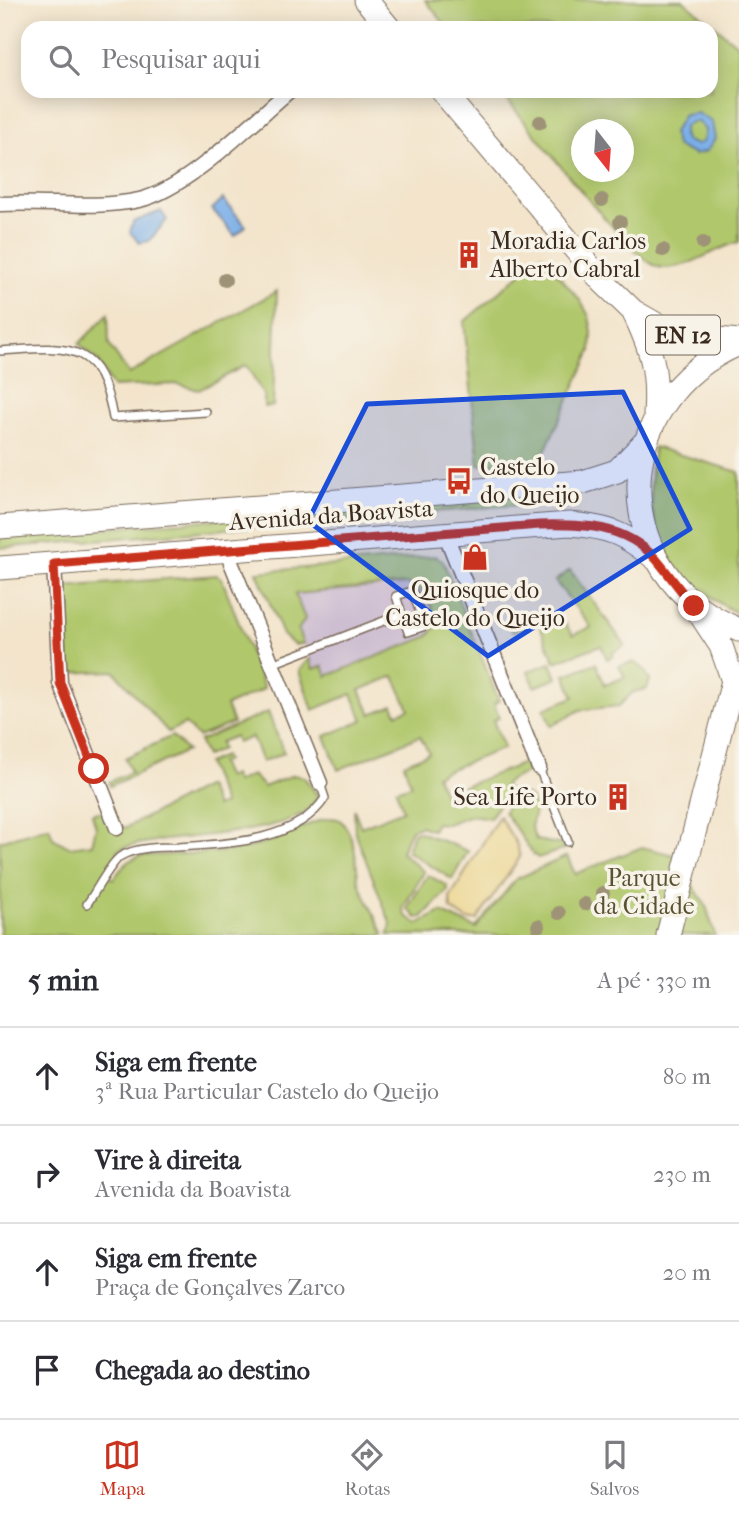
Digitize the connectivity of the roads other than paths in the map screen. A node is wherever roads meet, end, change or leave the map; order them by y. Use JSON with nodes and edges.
{"nodes":[{"id":1,"x":281,"y":98,"type":"edge"},
{"id":2,"x":448,"y":98,"type":"edge"},
{"id":3,"x":0,"y":204,"type":"edge"},
{"id":4,"x":633,"y":311,"type":"junction"},
{"id":5,"x":739,"y":342,"type":"edge"},
{"id":6,"x":0,"y":351,"type":"edge"},
{"id":7,"x":206,"y":412,"type":"dead end"},
{"id":8,"x":655,"y":416,"type":"junction"},
{"id":9,"x":644,"y":443,"type":"junction"},
{"id":10,"x":0,"y":527,"type":"edge"},
{"id":11,"x":444,"y":533,"type":"junction"},
{"id":12,"x":226,"y":550,"type":"junction"},
{"id":13,"x":656,"y":559,"type":"junction"},
{"id":14,"x":54,"y":564,"type":"junction"},
{"id":15,"x":0,"y":568,"type":"edge"},
{"id":16,"x":694,"y":606,"type":"junction"},
{"id":17,"x":402,"y":614,"type":"junction"},
{"id":18,"x":739,"y":630,"type":"edge"},
{"id":19,"x":272,"y":664,"type":"junction"},
{"id":20,"x":735,"y":693,"type":"edge"},
{"id":21,"x":539,"y":768,"type":"joint"},
{"id":22,"x":320,"y":783,"type":"joint"},
{"id":23,"x":117,"y":828,"type":"dead end"},
{"id":24,"x":568,"y":842,"type":"dead end"},
{"id":25,"x":87,"y":904,"type":"dead end"},
{"id":26,"x":668,"y":935,"type":"edge"}],
"edges":[{"from":1,"to":3,"type":"street"},
{"from":2,"to":4,"type":"main road","number":"EN 12"},
{"from":4,"to":5,"type":"main road","number":"EN 12"},
{"from":4,"to":8,"type":"main road","number":"EN 12"},
{"from":5,"to":8,"type":"main road","number":"EN 12"},
{"from":6,"to":7,"type":"lane"},
{"from":8,"to":9,"type":"main road","number":"EN 12"},
{"from":9,"to":10,"type":"main road","name":"Avenida da Boavista"},
{"from":9,"to":13,"type":"main road","number":"EN 12"},
{"from":11,"to":12,"type":"main road","name":"Avenida da Boavista"},
{"from":11,"to":13,"type":"main road","name":"Avenida da Boavista"},
{"from":11,"to":21,"type":"street"},
{"from":12,"to":14,"type":"main road","name":"Avenida da Boavista"},
{"from":12,"to":19,"type":"street"},
{"from":13,"to":16,"type":"main road","number":"EN 12"},
{"from":14,"to":15,"type":"main road","name":"Avenida da Boavista"},
{"from":14,"to":23,"type":"street"},
{"from":16,"to":18,"type":"main road","number":"EN 12"},
{"from":16,"to":20,"type":"main road","number":"EN 12"},
{"from":17,"to":17,"type":"lane"},
{"from":17,"to":19,"type":"lane"},
{"from":19,"to":22,"type":"street"},
{"from":20,"to":26,"type":"main road","number":"EN 12"},
{"from":21,"to":24,"type":"lane"},
{"from":22,"to":25,"type":"lane"}]}
